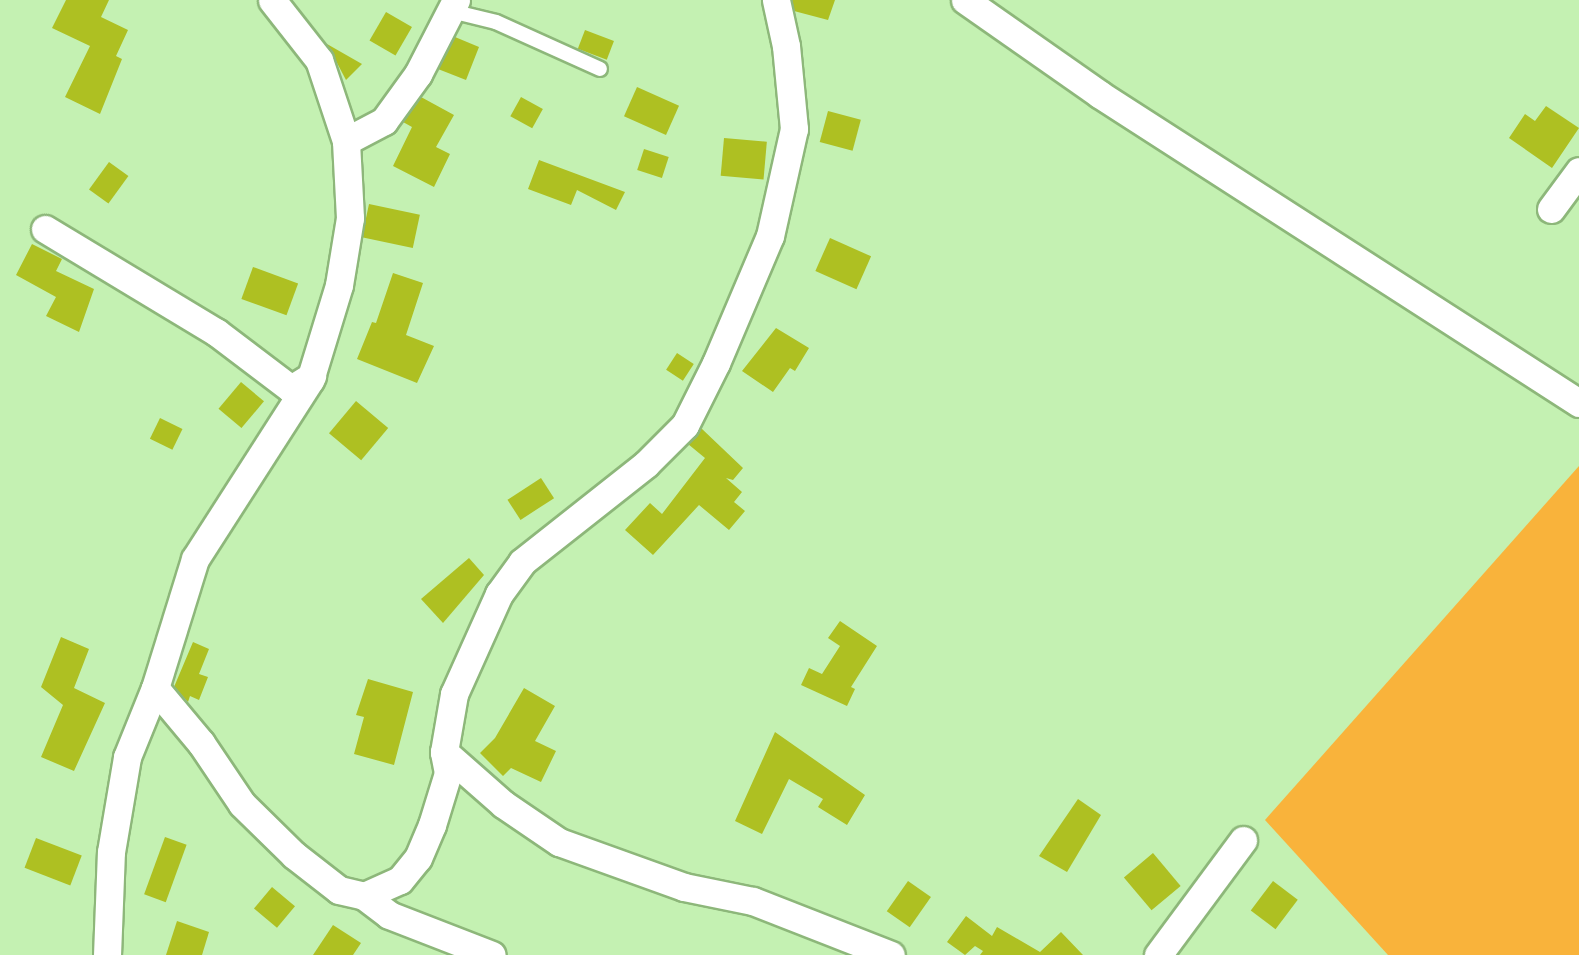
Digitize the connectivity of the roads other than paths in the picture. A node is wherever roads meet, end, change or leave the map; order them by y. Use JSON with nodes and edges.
{"nodes":[{"id":1,"x":272,"y":0,"type":"edge"},
{"id":2,"x":776,"y":0,"type":"edge"},
{"id":3,"x":965,"y":0,"type":"edge"},
{"id":4,"x":454,"y":5,"type":"edge"},
{"id":5,"x":600,"y":69,"type":"dead end"},
{"id":6,"x":346,"y":141,"type":"junction"},
{"id":7,"x":1579,"y":171,"type":"edge"},
{"id":8,"x":1551,"y":209,"type":"dead end"},
{"id":9,"x":45,"y":229,"type":"dead end"},
{"id":10,"x":312,"y":376,"type":"junction"},
{"id":11,"x":1579,"y":404,"type":"edge"},
{"id":12,"x":155,"y":688,"type":"junction"},
{"id":13,"x":444,"y":752,"type":"junction"},
{"id":14,"x":1243,"y":840,"type":"dead end"},
{"id":15,"x":364,"y":897,"type":"junction"},
{"id":16,"x":108,"y":955,"type":"edge"},
{"id":17,"x":492,"y":955,"type":"edge"},
{"id":18,"x":891,"y":955,"type":"edge"},
{"id":19,"x":1158,"y":955,"type":"edge"}],
"edges":[{"from":1,"to":6,"type":"street"},
{"from":2,"to":13,"type":"street"},
{"from":3,"to":11,"type":"street"},
{"from":4,"to":5,"type":"lane"},
{"from":4,"to":6,"type":"street"},
{"from":6,"to":10,"type":"street"},
{"from":7,"to":8,"type":"street"},
{"from":9,"to":10,"type":"street"},
{"from":10,"to":12,"type":"street"},
{"from":12,"to":15,"type":"street"},
{"from":12,"to":16,"type":"street"},
{"from":13,"to":15,"type":"street"},
{"from":13,"to":18,"type":"street"},
{"from":14,"to":19,"type":"street"},
{"from":15,"to":17,"type":"street"}]}
